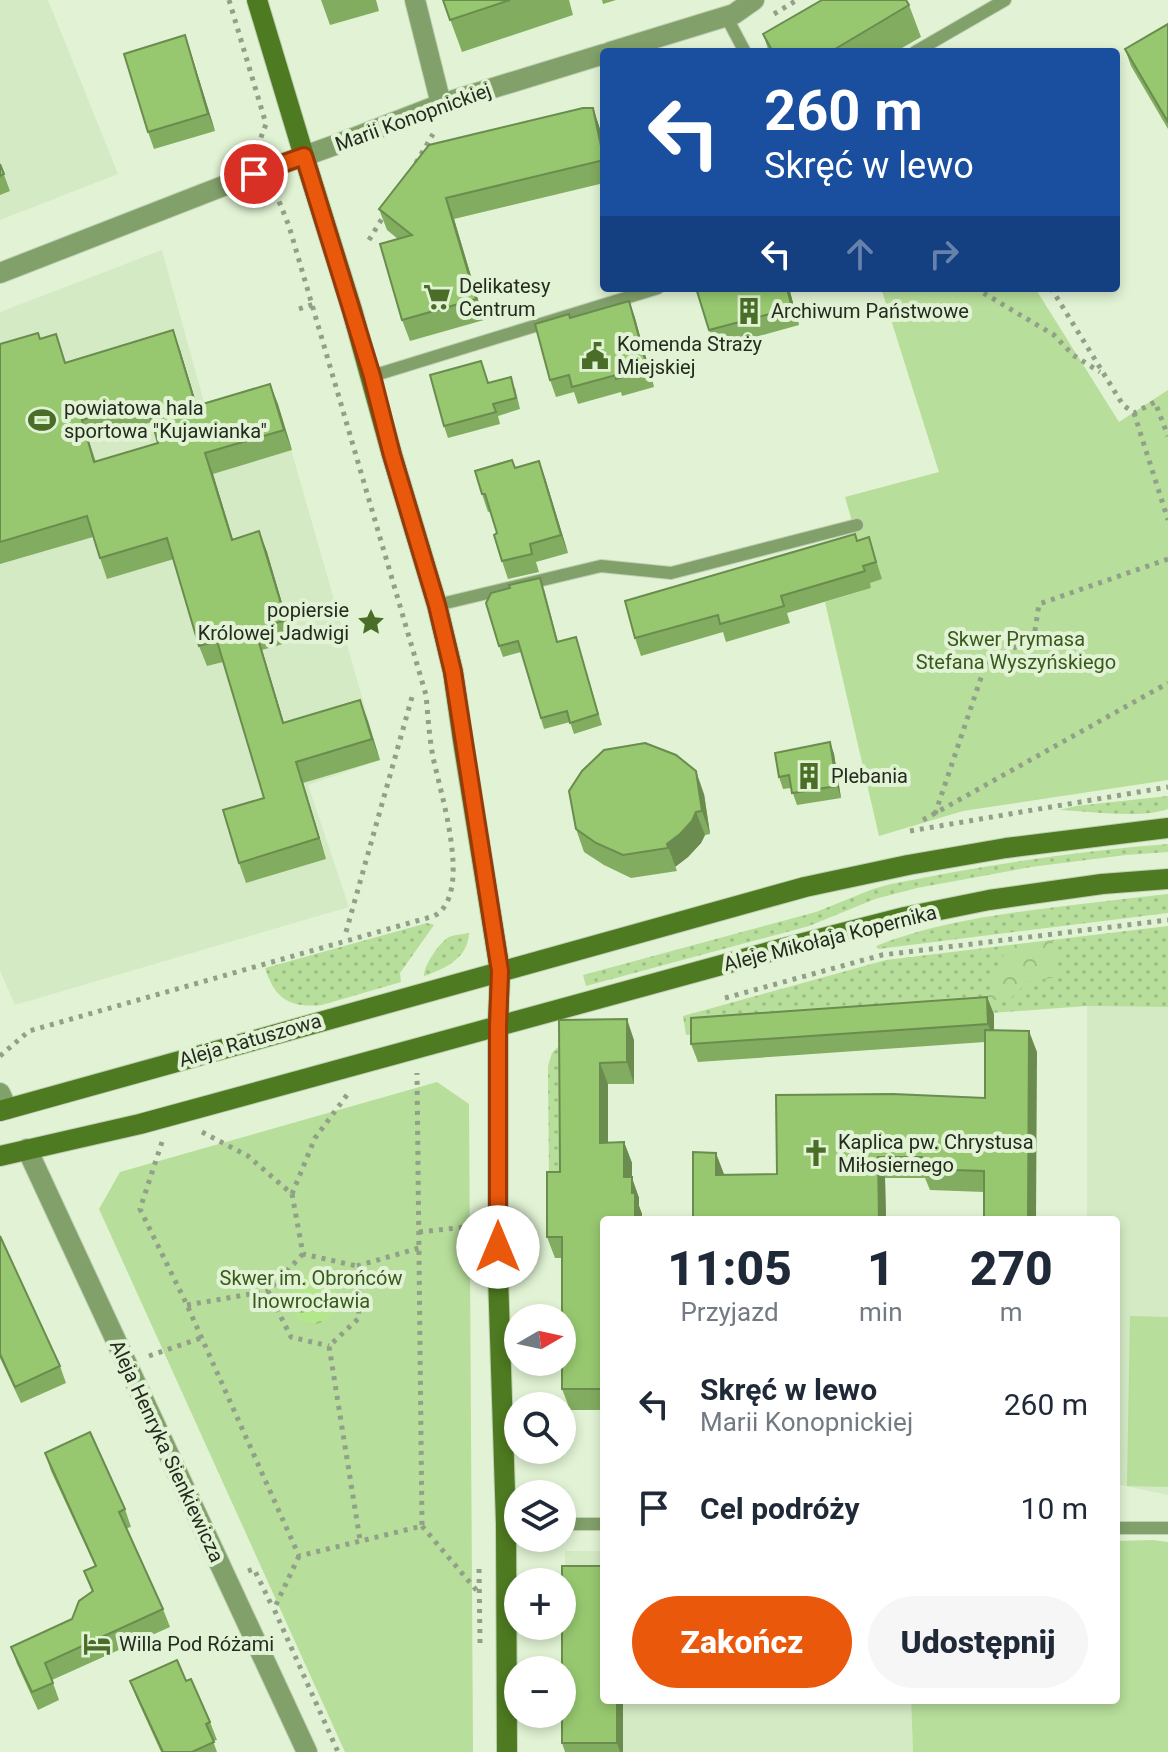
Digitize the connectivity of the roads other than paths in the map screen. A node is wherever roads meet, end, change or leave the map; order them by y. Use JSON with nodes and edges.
{"nodes":[{"id":1,"x":257,"y":0,"type":"edge"},
{"id":2,"x":415,"y":0,"type":"edge"},
{"id":3,"x":754,"y":0,"type":"edge"},
{"id":4,"x":1005,"y":0,"type":"edge"},
{"id":5,"x":726,"y":16,"type":"junction"},
{"id":6,"x":623,"y":48,"type":"edge"},
{"id":7,"x":743,"y":48,"type":"edge"},
{"id":8,"x":922,"y":48,"type":"edge"},
{"id":9,"x":600,"y":55,"type":"edge"},
{"id":10,"x":441,"y":104,"type":"junction"},
{"id":11,"x":304,"y":156,"type":"junction"},
{"id":12,"x":0,"y":273,"type":"edge"},
{"id":13,"x":645,"y":292,"type":"edge"},
{"id":14,"x":372,"y":376,"type":"junction"},
{"id":15,"x":857,"y":525,"type":"dead end"},
{"id":16,"x":437,"y":605,"type":"junction"},
{"id":17,"x":1168,"y":828,"type":"edge"},
{"id":18,"x":1168,"y":879,"type":"edge"},
{"id":19,"x":500,"y":971,"type":"junction"},
{"id":20,"x":498,"y":1026,"type":"junction"},
{"id":21,"x":2,"y":1104,"type":"edge"},
{"id":22,"x":27,"y":1149,"type":"junction"},
{"id":23,"x":0,"y":1156,"type":"edge"},
{"id":24,"x":510,"y":1480,"type":"edge"},
{"id":25,"x":576,"y":1524,"type":"edge"},
{"id":26,"x":600,"y":1524,"type":"edge"},
{"id":27,"x":1120,"y":1528,"type":"edge"},
{"id":28,"x":1168,"y":1528,"type":"edge"},
{"id":29,"x":511,"y":1552,"type":"edge"},
{"id":30,"x":307,"y":1752,"type":"edge"},
{"id":31,"x":507,"y":1752,"type":"edge"}],
"edges":[{"from":1,"to":11,"type":"street"},
{"from":2,"to":10,"type":"street"},
{"from":3,"to":5,"type":"street"},
{"from":4,"to":8,"type":"lane"},
{"from":5,"to":6,"type":"street"},
{"from":5,"to":7,"type":"lane"},
{"from":9,"to":10,"type":"street","name":"Marii Konopnickiej"},
{"from":10,"to":11,"type":"street","name":"Marii Konopnickiej"},
{"from":11,"to":12,"type":"street","name":"Marii Konopnickiej"},
{"from":11,"to":14,"type":"street"},
{"from":13,"to":14,"type":"lane"},
{"from":14,"to":16,"type":"street"},
{"from":15,"to":16,"type":"lane"},
{"from":16,"to":19,"type":"street"},
{"from":17,"to":19,"type":"street"},
{"from":18,"to":20,"type":"street","name":"Aleje Mikołaja Kopernika"},
{"from":19,"to":20,"type":"street"},
{"from":19,"to":21,"type":"street","name":"Aleja Ratuszowa"},
{"from":20,"to":22,"type":"street"},
{"from":20,"to":24,"type":"street"},
{"from":22,"to":23,"type":"street"},
{"from":22,"to":30,"type":"street","name":"Aleja Henryka Sienkiewicza"},
{"from":25,"to":26,"type":"lane"},
{"from":27,"to":28,"type":"lane"},
{"from":29,"to":31,"type":"street"}]}
